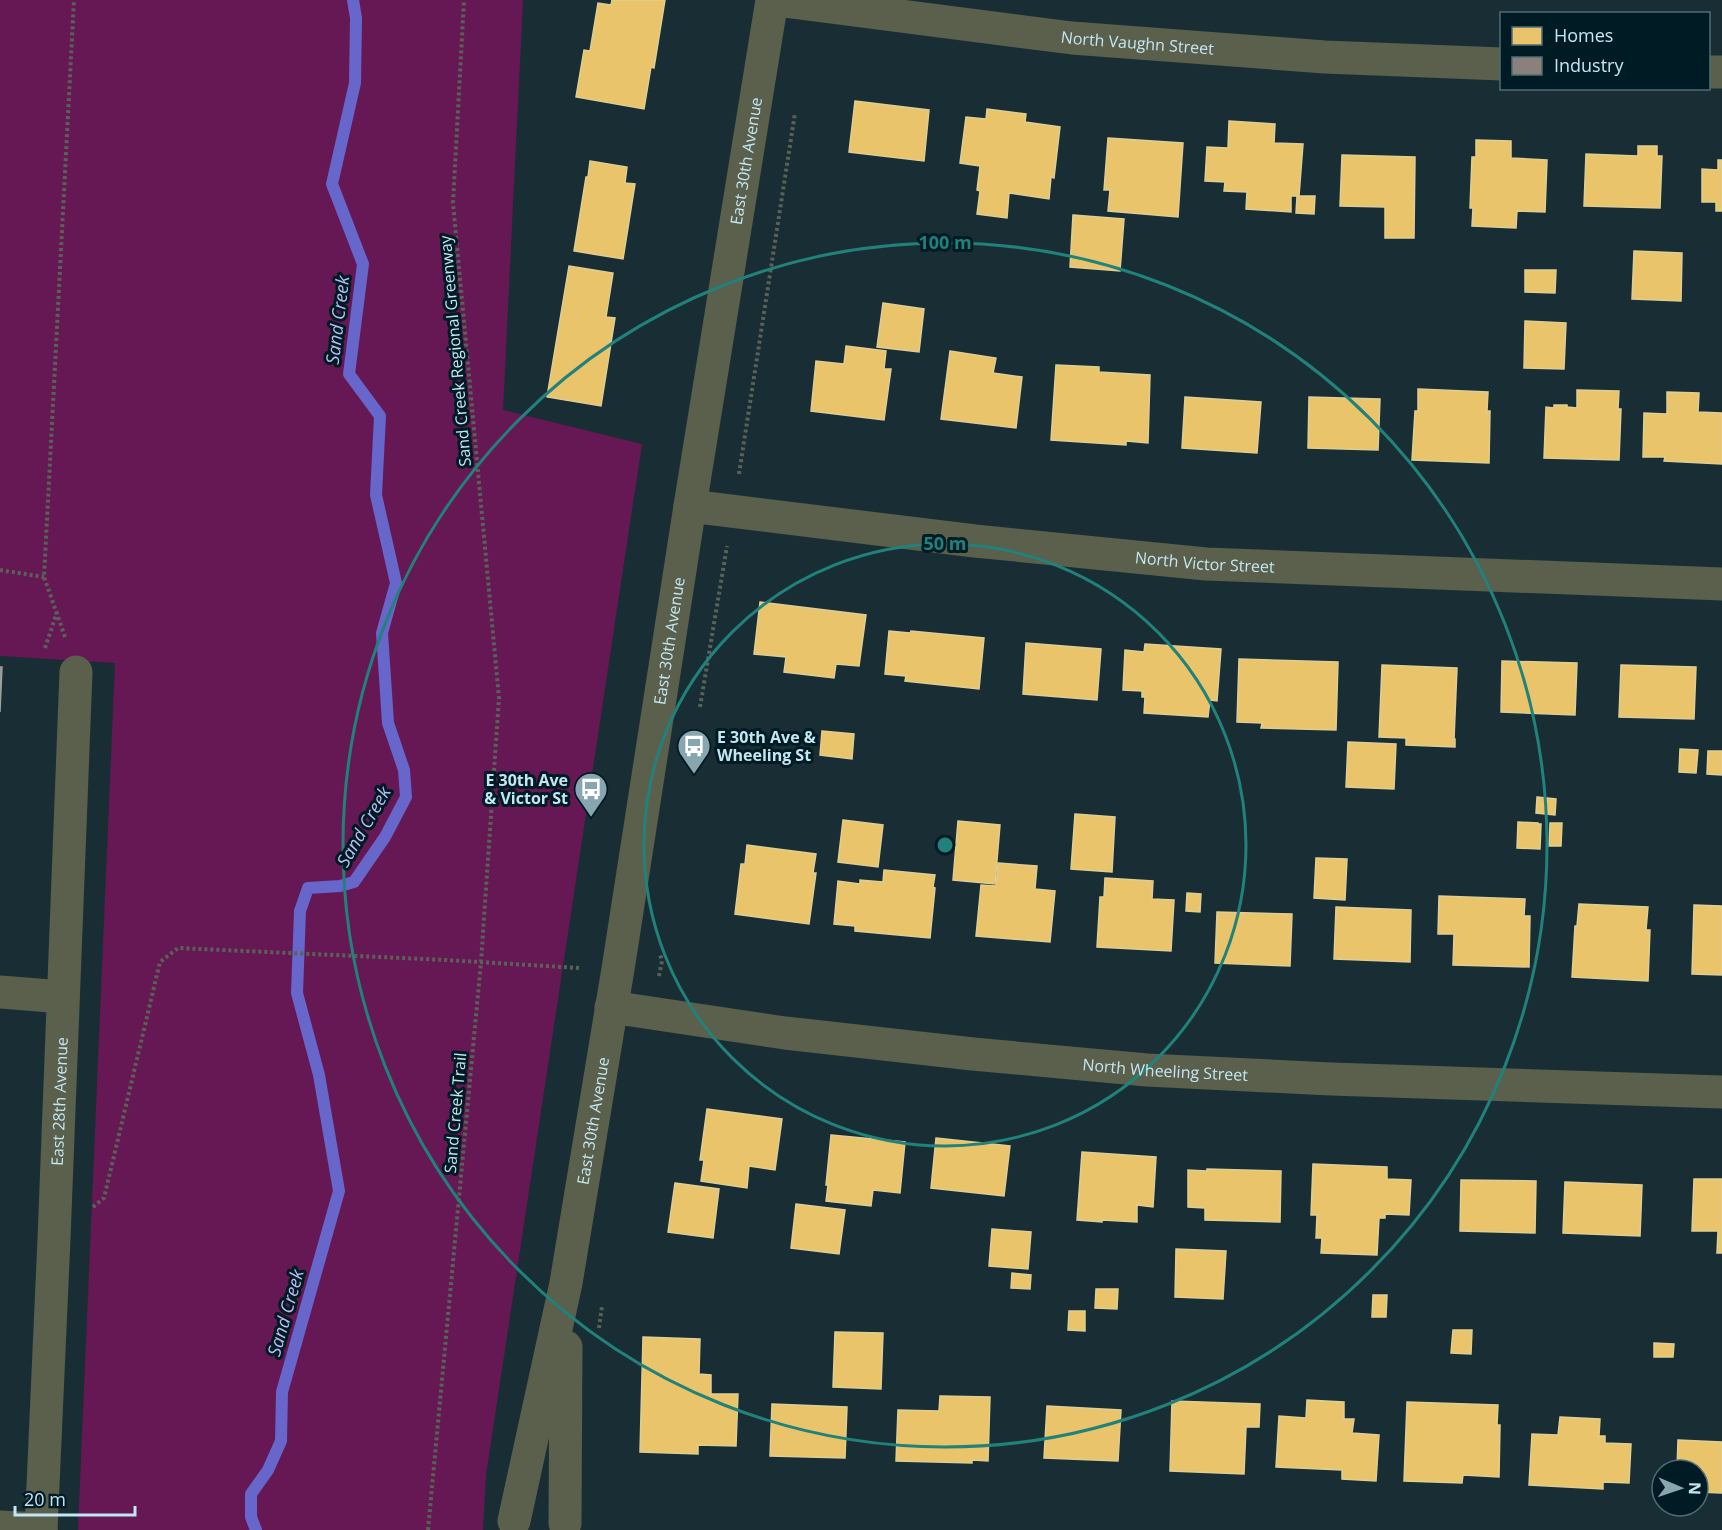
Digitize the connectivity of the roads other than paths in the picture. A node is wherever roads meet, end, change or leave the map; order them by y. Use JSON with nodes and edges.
{"nodes":[{"id":1,"x":774,"y":0,"type":"edge"},
{"id":2,"x":1500,"y":64,"type":"edge"},
{"id":3,"x":690,"y":506,"type":"junction"},
{"id":4,"x":1722,"y":584,"type":"edge"},
{"id":5,"x":76,"y":672,"type":"road end"},
{"id":6,"x":0,"y":992,"type":"edge"},
{"id":7,"x":63,"y":997,"type":"junction"},
{"id":8,"x":611,"y":1007,"type":"junction"},
{"id":9,"x":1722,"y":1092,"type":"edge"},
{"id":10,"x":566,"y":1282,"type":"junction"},
{"id":11,"x":512,"y":1526,"type":"edge"},
{"id":12,"x":0,"y":1527,"type":"edge"},
{"id":13,"x":566,"y":1527,"type":"edge"},
{"id":14,"x":41,"y":1530,"type":"edge"}],
"edges":[{"from":1,"to":2,"type":"street","name":"North Vaughn Street"},
{"from":1,"to":3,"type":"street","name":"East 30th Avenue"},
{"from":3,"to":4,"type":"street","name":"North Victor Street"},
{"from":3,"to":8,"type":"street","name":"East 30th Avenue"},
{"from":5,"to":7,"type":"street","name":"East 28th Avenue"},
{"from":6,"to":7,"type":"street"},
{"from":7,"to":14,"type":"street","name":"East 28th Avenue"},
{"from":8,"to":9,"type":"street","name":"North Wheeling Street"},
{"from":8,"to":10,"type":"street","name":"East 30th Avenue"},
{"from":10,"to":11,"type":"street","name":"East 30th Avenue"},
{"from":10,"to":13,"type":"street","name":"East 30th Avenue"},
{"from":11,"to":13,"type":"street"},
{"from":12,"to":14,"type":"street"}]}
